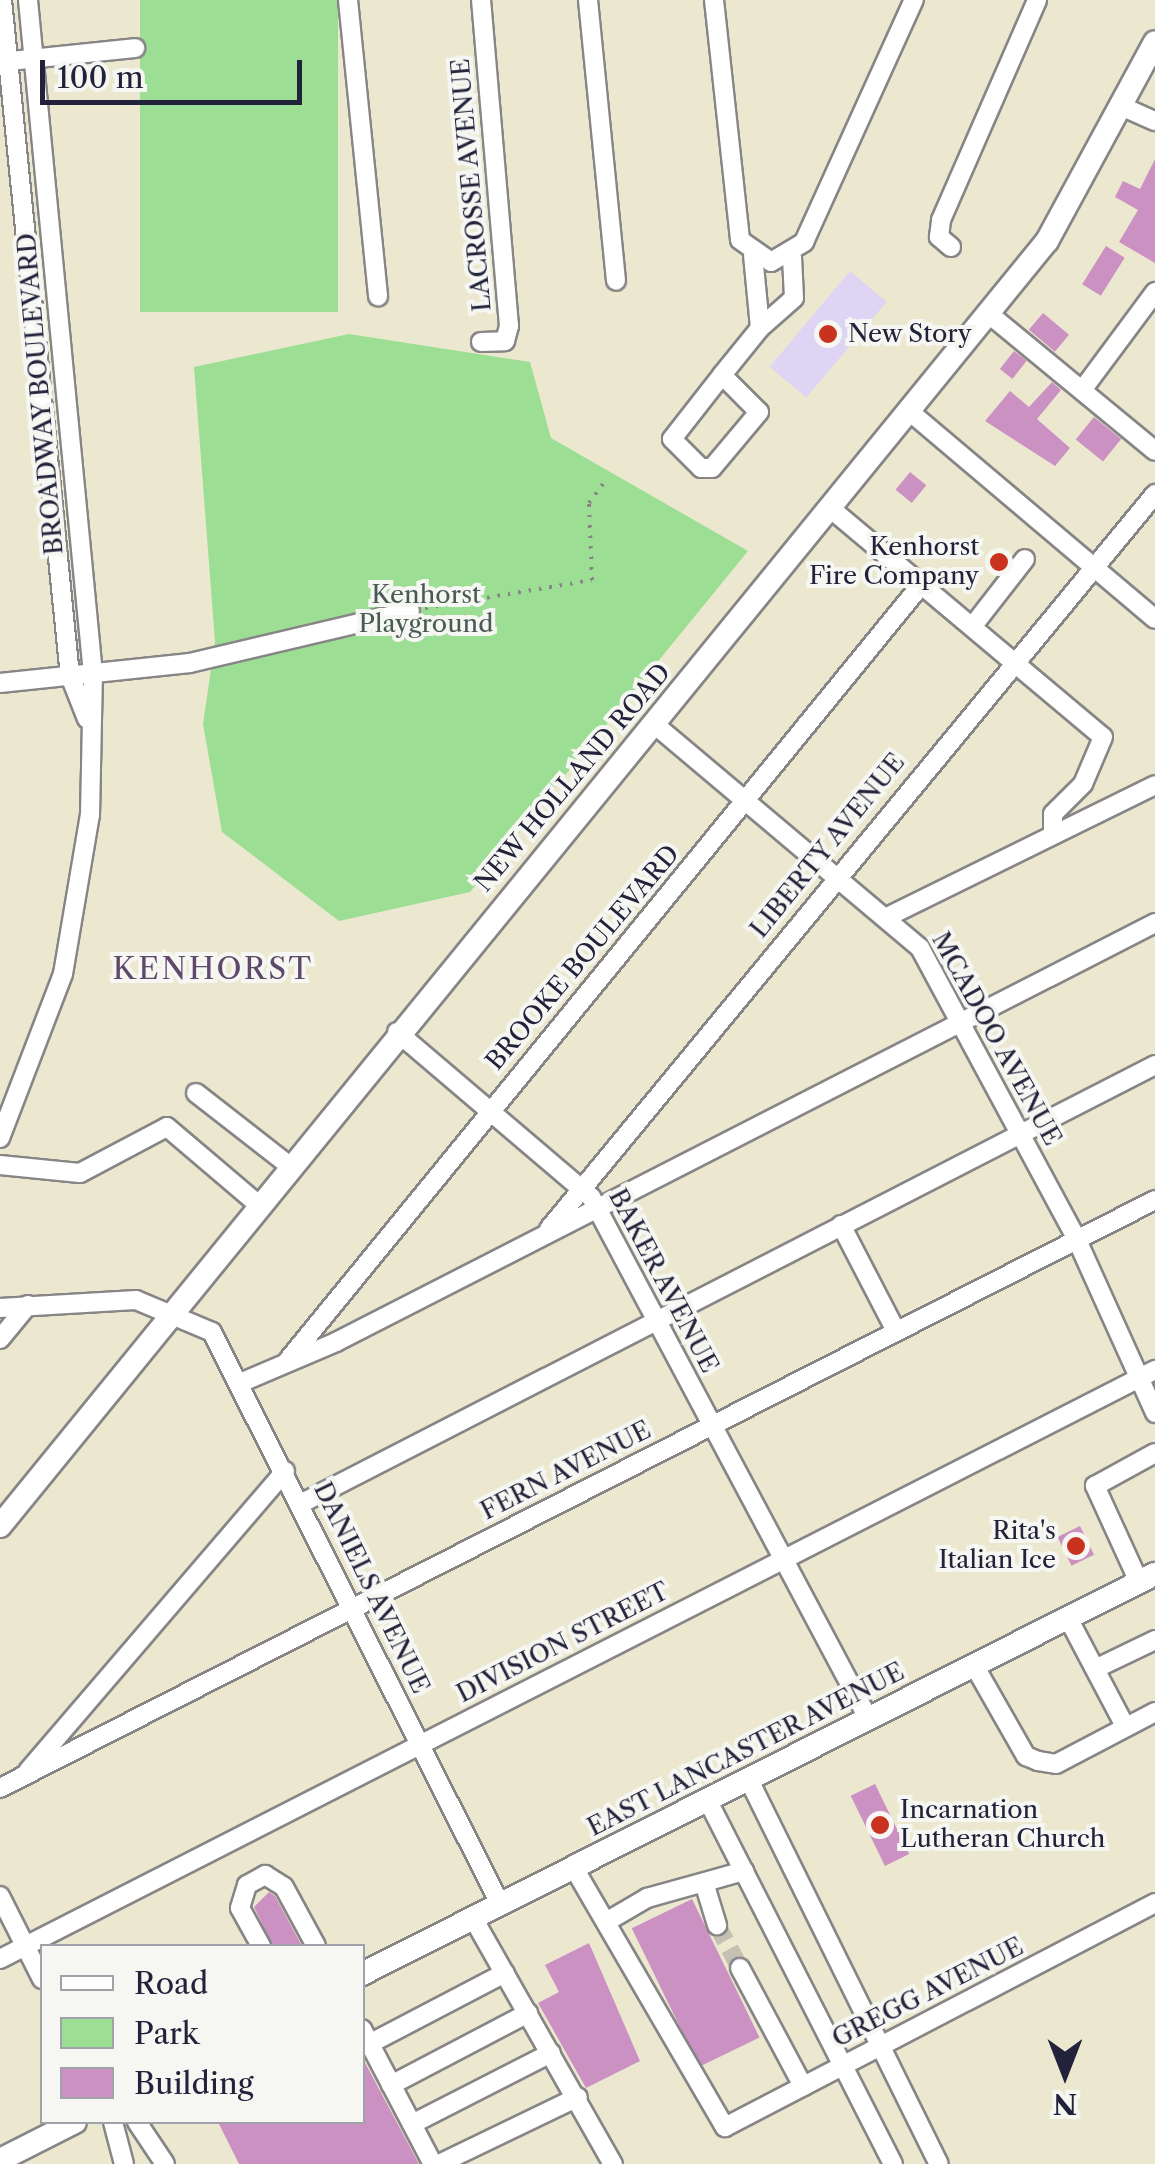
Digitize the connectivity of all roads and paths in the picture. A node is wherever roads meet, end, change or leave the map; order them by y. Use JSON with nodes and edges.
{"nodes":[{"id":1,"x":2,"y":0,"type":"edge"},
{"id":2,"x":28,"y":0,"type":"edge"},
{"id":3,"x":348,"y":0,"type":"edge"},
{"id":4,"x":481,"y":0,"type":"edge"},
{"id":5,"x":588,"y":0,"type":"edge"},
{"id":6,"x":714,"y":0,"type":"edge"},
{"id":7,"x":1037,"y":0,"type":"edge"},
{"id":8,"x":910,"y":1,"type":"edge"},
{"id":9,"x":1155,"y":42,"type":"edge"},
{"id":10,"x":135,"y":48,"type":"dead end"},
{"id":11,"x":34,"y":58,"type":"junction"},
{"id":12,"x":4,"y":61,"type":"edge"},
{"id":13,"x":1123,"y":107,"type":"junction"},
{"id":14,"x":1155,"y":122,"type":"edge"},
{"id":15,"x":952,"y":248,"type":"dead end"},
{"id":16,"x":798,"y":250,"type":"junction"},
{"id":17,"x":753,"y":255,"type":"junction"},
{"id":18,"x":616,"y":281,"type":"dead end"},
{"id":19,"x":1155,"y":292,"type":"edge"},
{"id":20,"x":378,"y":296,"type":"dead end"},
{"id":21,"x":989,"y":314,"type":"junction"},
{"id":22,"x":760,"y":328,"type":"junction"},
{"id":23,"x":480,"y":342,"type":"dead end"},
{"id":24,"x":722,"y":375,"type":"junction"},
{"id":25,"x":1082,"y":388,"type":"junction"},
{"id":26,"x":909,"y":410,"type":"junction"},
{"id":27,"x":1155,"y":452,"type":"edge"},
{"id":28,"x":606,"y":478,"type":"dead end"},
{"id":29,"x":1155,"y":494,"type":"edge"},
{"id":30,"x":830,"y":508,"type":"junction"},
{"id":31,"x":1025,"y":559,"type":"dead end"},
{"id":32,"x":1092,"y":564,"type":"junction"},
{"id":33,"x":921,"y":585,"type":"junction"},
{"id":34,"x":410,"y":611,"type":"joint"},
{"id":35,"x":1155,"y":619,"type":"edge"},
{"id":36,"x":972,"y":627,"type":"junction"},
{"id":37,"x":1013,"y":661,"type":"junction"},
{"id":38,"x":93,"y":674,"type":"junction"},
{"id":39,"x":70,"y":676,"type":"junction"},
{"id":40,"x":0,"y":683,"type":"edge"},
{"id":41,"x":89,"y":724,"type":"junction"},
{"id":42,"x":654,"y":724,"type":"junction"},
{"id":43,"x":1155,"y":785,"type":"edge"},
{"id":44,"x":746,"y":800,"type":"junction"},
{"id":45,"x":1052,"y":834,"type":"junction"},
{"id":46,"x":836,"y":875,"type":"junction"},
{"id":47,"x":891,"y":914,"type":"junction"},
{"id":48,"x":1155,"y":923,"type":"edge"},
{"id":49,"x":963,"y":1021,"type":"junction"},
{"id":50,"x":397,"y":1032,"type":"junction"},
{"id":51,"x":1155,"y":1065,"type":"edge"},
{"id":52,"x":196,"y":1092,"type":"dead end"},
{"id":53,"x":490,"y":1109,"type":"junction"},
{"id":54,"x":1021,"y":1133,"type":"junction"},
{"id":55,"x":0,"y":1138,"type":"edge"},
{"id":56,"x":0,"y":1165,"type":"edge"},
{"id":57,"x":291,"y":1167,"type":"junction"},
{"id":58,"x":582,"y":1186,"type":"junction"},
{"id":59,"x":1155,"y":1200,"type":"edge"},
{"id":60,"x":261,"y":1206,"type":"junction"},
{"id":61,"x":596,"y":1207,"type":"junction"},
{"id":62,"x":841,"y":1225,"type":"junction"},
{"id":63,"x":546,"y":1234,"type":"junction"},
{"id":64,"x":1077,"y":1240,"type":"junction"},
{"id":65,"x":28,"y":1305,"type":"junction"},
{"id":66,"x":0,"y":1308,"type":"edge"},
{"id":67,"x":176,"y":1314,"type":"junction"},
{"id":68,"x":656,"y":1320,"type":"junction"},
{"id":69,"x":896,"y":1331,"type":"junction"},
{"id":70,"x":0,"y":1338,"type":"edge"},
{"id":71,"x":285,"y":1364,"type":"junction"},
{"id":72,"x":1155,"y":1370,"type":"edge"},
{"id":73,"x":1138,"y":1379,"type":"junction"},
{"id":74,"x":240,"y":1383,"type":"junction"},
{"id":75,"x":1155,"y":1414,"type":"edge"},
{"id":76,"x":710,"y":1426,"type":"junction"},
{"id":77,"x":1155,"y":1453,"type":"edge"},
{"id":78,"x":286,"y":1471,"type":"junction"},
{"id":79,"x":302,"y":1503,"type":"junction"},
{"id":80,"x":0,"y":1526,"type":"edge"},
{"id":81,"x":780,"y":1561,"type":"junction"},
{"id":82,"x":1147,"y":1578,"type":"edge"},
{"id":83,"x":352,"y":1608,"type":"junction"},
{"id":84,"x":1068,"y":1618,"type":"junction"},
{"id":85,"x":1155,"y":1640,"type":"edge"},
{"id":86,"x":974,"y":1665,"type":"junction"},
{"id":87,"x":1099,"y":1668,"type":"junction"},
{"id":88,"x":1155,"y":1712,"type":"edge"},
{"id":89,"x":868,"y":1718,"type":"junction"},
{"id":90,"x":1125,"y":1726,"type":"junction"},
{"id":91,"x":421,"y":1744,"type":"junction"},
{"id":92,"x":24,"y":1775,"type":"junction"},
{"id":93,"x":749,"y":1780,"type":"junction"},
{"id":94,"x":0,"y":1788,"type":"edge"},
{"id":95,"x":708,"y":1801,"type":"junction"},
{"id":96,"x":574,"y":1868,"type":"junction"},
{"id":97,"x":744,"y":1871,"type":"junction"},
{"id":98,"x":706,"y":1889,"type":"junction"},
{"id":99,"x":0,"y":1896,"type":"edge"},
{"id":100,"x":1155,"y":1903,"type":"edge"},
{"id":101,"x":500,"y":1904,"type":"junction"},
{"id":102,"x":474,"y":1918,"type":"junction"},
{"id":103,"x":606,"y":1922,"type":"junction"},
{"id":104,"x":717,"y":1925,"type":"tunnel mouth"},
{"id":105,"x":259,"y":1944,"type":"edge"},
{"id":106,"x":315,"y":1944,"type":"edge"},
{"id":107,"x":26,"y":1946,"type":"junction"},
{"id":108,"x":0,"y":1959,"type":"edge"},
{"id":109,"x":740,"y":1968,"type":"tunnel mouth"},
{"id":110,"x":365,"y":1972,"type":"edge"},
{"id":111,"x":505,"y":1973,"type":"junction"},
{"id":112,"x":40,"y":1975,"type":"edge"},
{"id":113,"x":528,"y":2013,"type":"junction"},
{"id":114,"x":367,"y":2036,"type":"edge"},
{"id":115,"x":878,"y":2046,"type":"junction"},
{"id":116,"x":550,"y":2052,"type":"junction"},
{"id":117,"x":842,"y":2065,"type":"junction"},
{"id":118,"x":391,"y":2085,"type":"junction"},
{"id":119,"x":803,"y":2086,"type":"junction"},
{"id":120,"x":578,"y":2097,"type":"junction"},
{"id":121,"x":72,"y":2124,"type":"edge"},
{"id":122,"x":114,"y":2124,"type":"edge"},
{"id":123,"x":137,"y":2124,"type":"edge"},
{"id":124,"x":412,"y":2124,"type":"junction"},
{"id":125,"x":12,"y":2159,"type":"edge"},
{"id":126,"x":124,"y":2164,"type":"edge"},
{"id":127,"x":165,"y":2164,"type":"edge"},
{"id":128,"x":436,"y":2164,"type":"edge"},
{"id":129,"x":613,"y":2164,"type":"edge"},
{"id":130,"x":893,"y":2164,"type":"edge"},
{"id":131,"x":939,"y":2164,"type":"edge"}],
"edges":[{"from":1,"to":12,"type":"street","name":"BROADWAY BOULEVARD"},
{"from":2,"to":11,"type":"street","name":"BROADWAY BOULEVARD"},
{"from":3,"to":20,"type":"street"},
{"from":4,"to":23,"type":"street","name":"LACROSSE AVENUE"},
{"from":5,"to":18,"type":"street"},
{"from":6,"to":17,"type":"street"},
{"from":7,"to":15,"type":"street"},
{"from":8,"to":16,"type":"street"},
{"from":9,"to":13,"type":"main road","name":"NEW HOLLAND ROAD"},
{"from":10,"to":11,"type":"street"},
{"from":11,"to":12,"type":"street"},
{"from":11,"to":38,"type":"street","name":"BROADWAY BOULEVARD"},
{"from":12,"to":39,"type":"street","name":"BROADWAY BOULEVARD"},
{"from":13,"to":14,"type":"street"},
{"from":13,"to":21,"type":"main road","name":"NEW HOLLAND ROAD"},
{"from":16,"to":17,"type":"street"},
{"from":16,"to":22,"type":"street"},
{"from":17,"to":22,"type":"street"},
{"from":19,"to":25,"type":"street"},
{"from":21,"to":25,"type":"street"},
{"from":21,"to":26,"type":"main road","name":"NEW HOLLAND ROAD"},
{"from":22,"to":24,"type":"street"},
{"from":24,"to":24,"type":"street"},
{"from":25,"to":27,"type":"street"},
{"from":26,"to":30,"type":"main road","name":"NEW HOLLAND ROAD"},
{"from":26,"to":32,"type":"street"},
{"from":28,"to":34,"type":"path"},
{"from":29,"to":32,"type":"street","name":"LIBERTY AVENUE"},
{"from":30,"to":33,"type":"street"},
{"from":30,"to":42,"type":"main road","name":"NEW HOLLAND ROAD"},
{"from":31,"to":36,"type":"street"},
{"from":32,"to":35,"type":"street"},
{"from":32,"to":37,"type":"street","name":"LIBERTY AVENUE"},
{"from":33,"to":36,"type":"street"},
{"from":33,"to":44,"type":"street","name":"BROOKE BOULEVARD"},
{"from":34,"to":38,"type":"street"},
{"from":36,"to":37,"type":"street"},
{"from":37,"to":45,"type":"street"},
{"from":37,"to":46,"type":"street","name":"LIBERTY AVENUE"},
{"from":38,"to":39,"type":"street"},
{"from":38,"to":41,"type":"street","name":"BROADWAY BOULEVARD"},
{"from":39,"to":40,"type":"street"},
{"from":39,"to":41,"type":"street","name":"BROADWAY BOULEVARD"},
{"from":41,"to":55,"type":"street","name":"BROADWAY BOULEVARD"},
{"from":42,"to":44,"type":"street","name":"MCADOO AVENUE"},
{"from":42,"to":50,"type":"main road","name":"NEW HOLLAND ROAD"},
{"from":43,"to":45,"type":"street"},
{"from":44,"to":46,"type":"street","name":"MCADOO AVENUE"},
{"from":44,"to":53,"type":"street","name":"BROOKE BOULEVARD"},
{"from":45,"to":47,"type":"street"},
{"from":46,"to":47,"type":"street","name":"MCADOO AVENUE"},
{"from":46,"to":58,"type":"street","name":"LIBERTY AVENUE"},
{"from":47,"to":49,"type":"street","name":"MCADOO AVENUE"},
{"from":48,"to":49,"type":"street","name":"BROOKE BOULEVARD"},
{"from":49,"to":54,"type":"street","name":"MCADOO AVENUE"},
{"from":49,"to":61,"type":"street","name":"BROOKE BOULEVARD"},
{"from":50,"to":53,"type":"street","name":"BAKER AVENUE"},
{"from":50,"to":57,"type":"main road","name":"NEW HOLLAND ROAD"},
{"from":51,"to":54,"type":"street"},
{"from":52,"to":57,"type":"street"},
{"from":53,"to":58,"type":"street","name":"BAKER AVENUE"},
{"from":53,"to":71,"type":"street","name":"BROOKE BOULEVARD"},
{"from":54,"to":62,"type":"street"},
{"from":54,"to":64,"type":"street","name":"MCADOO AVENUE"},
{"from":56,"to":60,"type":"street"},
{"from":57,"to":60,"type":"main road","name":"NEW HOLLAND ROAD"},
{"from":58,"to":61,"type":"street","name":"BAKER AVENUE"},
{"from":58,"to":63,"type":"street","name":"LIBERTY AVENUE"},
{"from":59,"to":64,"type":"street","name":"FERN AVENUE"},
{"from":60,"to":67,"type":"main road","name":"NEW HOLLAND ROAD"},
{"from":61,"to":63,"type":"street","name":"BROOKE BOULEVARD"},
{"from":61,"to":68,"type":"street","name":"BAKER AVENUE"},
{"from":62,"to":68,"type":"street"},
{"from":62,"to":69,"type":"street"},
{"from":63,"to":71,"type":"street","name":"BROOKE BOULEVARD"},
{"from":64,"to":69,"type":"street","name":"FERN AVENUE"},
{"from":64,"to":73,"type":"street","name":"MCADOO AVENUE"},
{"from":65,"to":66,"type":"street","name":"DANIELS AVENUE"},
{"from":65,"to":67,"type":"street","name":"DANIELS AVENUE"},
{"from":65,"to":70,"type":"street"},
{"from":67,"to":74,"type":"street","name":"DANIELS AVENUE"},
{"from":67,"to":80,"type":"main road","name":"NEW HOLLAND ROAD"},
{"from":68,"to":76,"type":"street","name":"BAKER AVENUE"},
{"from":68,"to":79,"type":"street"},
{"from":69,"to":76,"type":"street","name":"FERN AVENUE"},
{"from":71,"to":74,"type":"street","name":"BROOKE BOULEVARD"},
{"from":72,"to":73,"type":"street"},
{"from":73,"to":75,"type":"street","name":"MCADOO AVENUE"},
{"from":73,"to":81,"type":"street"},
{"from":74,"to":78,"type":"street","name":"DANIELS AVENUE"},
{"from":76,"to":81,"type":"street","name":"BAKER AVENUE"},
{"from":76,"to":83,"type":"street","name":"FERN AVENUE"},
{"from":77,"to":82,"type":"street"},
{"from":78,"to":79,"type":"street","name":"DANIELS AVENUE"},
{"from":78,"to":92,"type":"street"},
{"from":79,"to":83,"type":"street","name":"DANIELS AVENUE"},
{"from":81,"to":89,"type":"street","name":"BAKER AVENUE"},
{"from":81,"to":91,"type":"street","name":"DIVISION STREET"},
{"from":82,"to":84,"type":"main road","name":"EAST LANCASTER AVENUE"},
{"from":83,"to":91,"type":"street","name":"DANIELS AVENUE"},
{"from":83,"to":92,"type":"street","name":"FERN AVENUE"},
{"from":84,"to":86,"type":"main road","name":"EAST LANCASTER AVENUE"},
{"from":84,"to":87,"type":"street"},
{"from":85,"to":87,"type":"street"},
{"from":86,"to":89,"type":"main road","name":"EAST LANCASTER AVENUE"},
{"from":86,"to":90,"type":"street"},
{"from":87,"to":90,"type":"street"},
{"from":88,"to":90,"type":"street"},
{"from":89,"to":93,"type":"main road","name":"EAST LANCASTER AVENUE"},
{"from":91,"to":101,"type":"street","name":"DANIELS AVENUE"},
{"from":91,"to":107,"type":"street","name":"DIVISION STREET"},
{"from":92,"to":94,"type":"street","name":"FERN AVENUE"},
{"from":93,"to":95,"type":"main road","name":"EAST LANCASTER AVENUE"},
{"from":93,"to":115,"type":"street"},
{"from":95,"to":96,"type":"main road","name":"EAST LANCASTER AVENUE"},
{"from":95,"to":97,"type":"street"},
{"from":96,"to":101,"type":"main road","name":"EAST LANCASTER AVENUE"},
{"from":96,"to":103,"type":"street"},
{"from":97,"to":98,"type":"street"},
{"from":97,"to":117,"type":"street"},
{"from":98,"to":103,"type":"street"},
{"from":98,"to":104,"type":"street"},
{"from":99,"to":107,"type":"street"},
{"from":100,"to":115,"type":"street","name":"GREGG AVENUE"},
{"from":101,"to":102,"type":"main road","name":"EAST LANCASTER AVENUE"},
{"from":102,"to":110,"type":"main road","name":"EAST LANCASTER AVENUE"},
{"from":102,"to":111,"type":"street"},
{"from":103,"to":119,"type":"street","name":"GREGG AVENUE"},
{"from":105,"to":106,"type":"street"},
{"from":107,"to":108,"type":"street"},
{"from":107,"to":112,"type":"street"},
{"from":109,"to":119,"type":"street"},
{"from":111,"to":113,"type":"street"},
{"from":111,"to":114,"type":"street"},
{"from":113,"to":116,"type":"street"},
{"from":113,"to":118,"type":"street"},
{"from":114,"to":118,"type":"street"},
{"from":115,"to":117,"type":"street","name":"GREGG AVENUE"},
{"from":115,"to":131,"type":"street"},
{"from":116,"to":120,"type":"street"},
{"from":116,"to":124,"type":"street"},
{"from":117,"to":119,"type":"street","name":"GREGG AVENUE"},
{"from":117,"to":130,"type":"street"},
{"from":118,"to":124,"type":"street"},
{"from":120,"to":128,"type":"street"},
{"from":120,"to":129,"type":"street"},
{"from":121,"to":125,"type":"main road"},
{"from":122,"to":126,"type":"street"},
{"from":123,"to":127,"type":"street"},
{"from":124,"to":128,"type":"street"}]}
